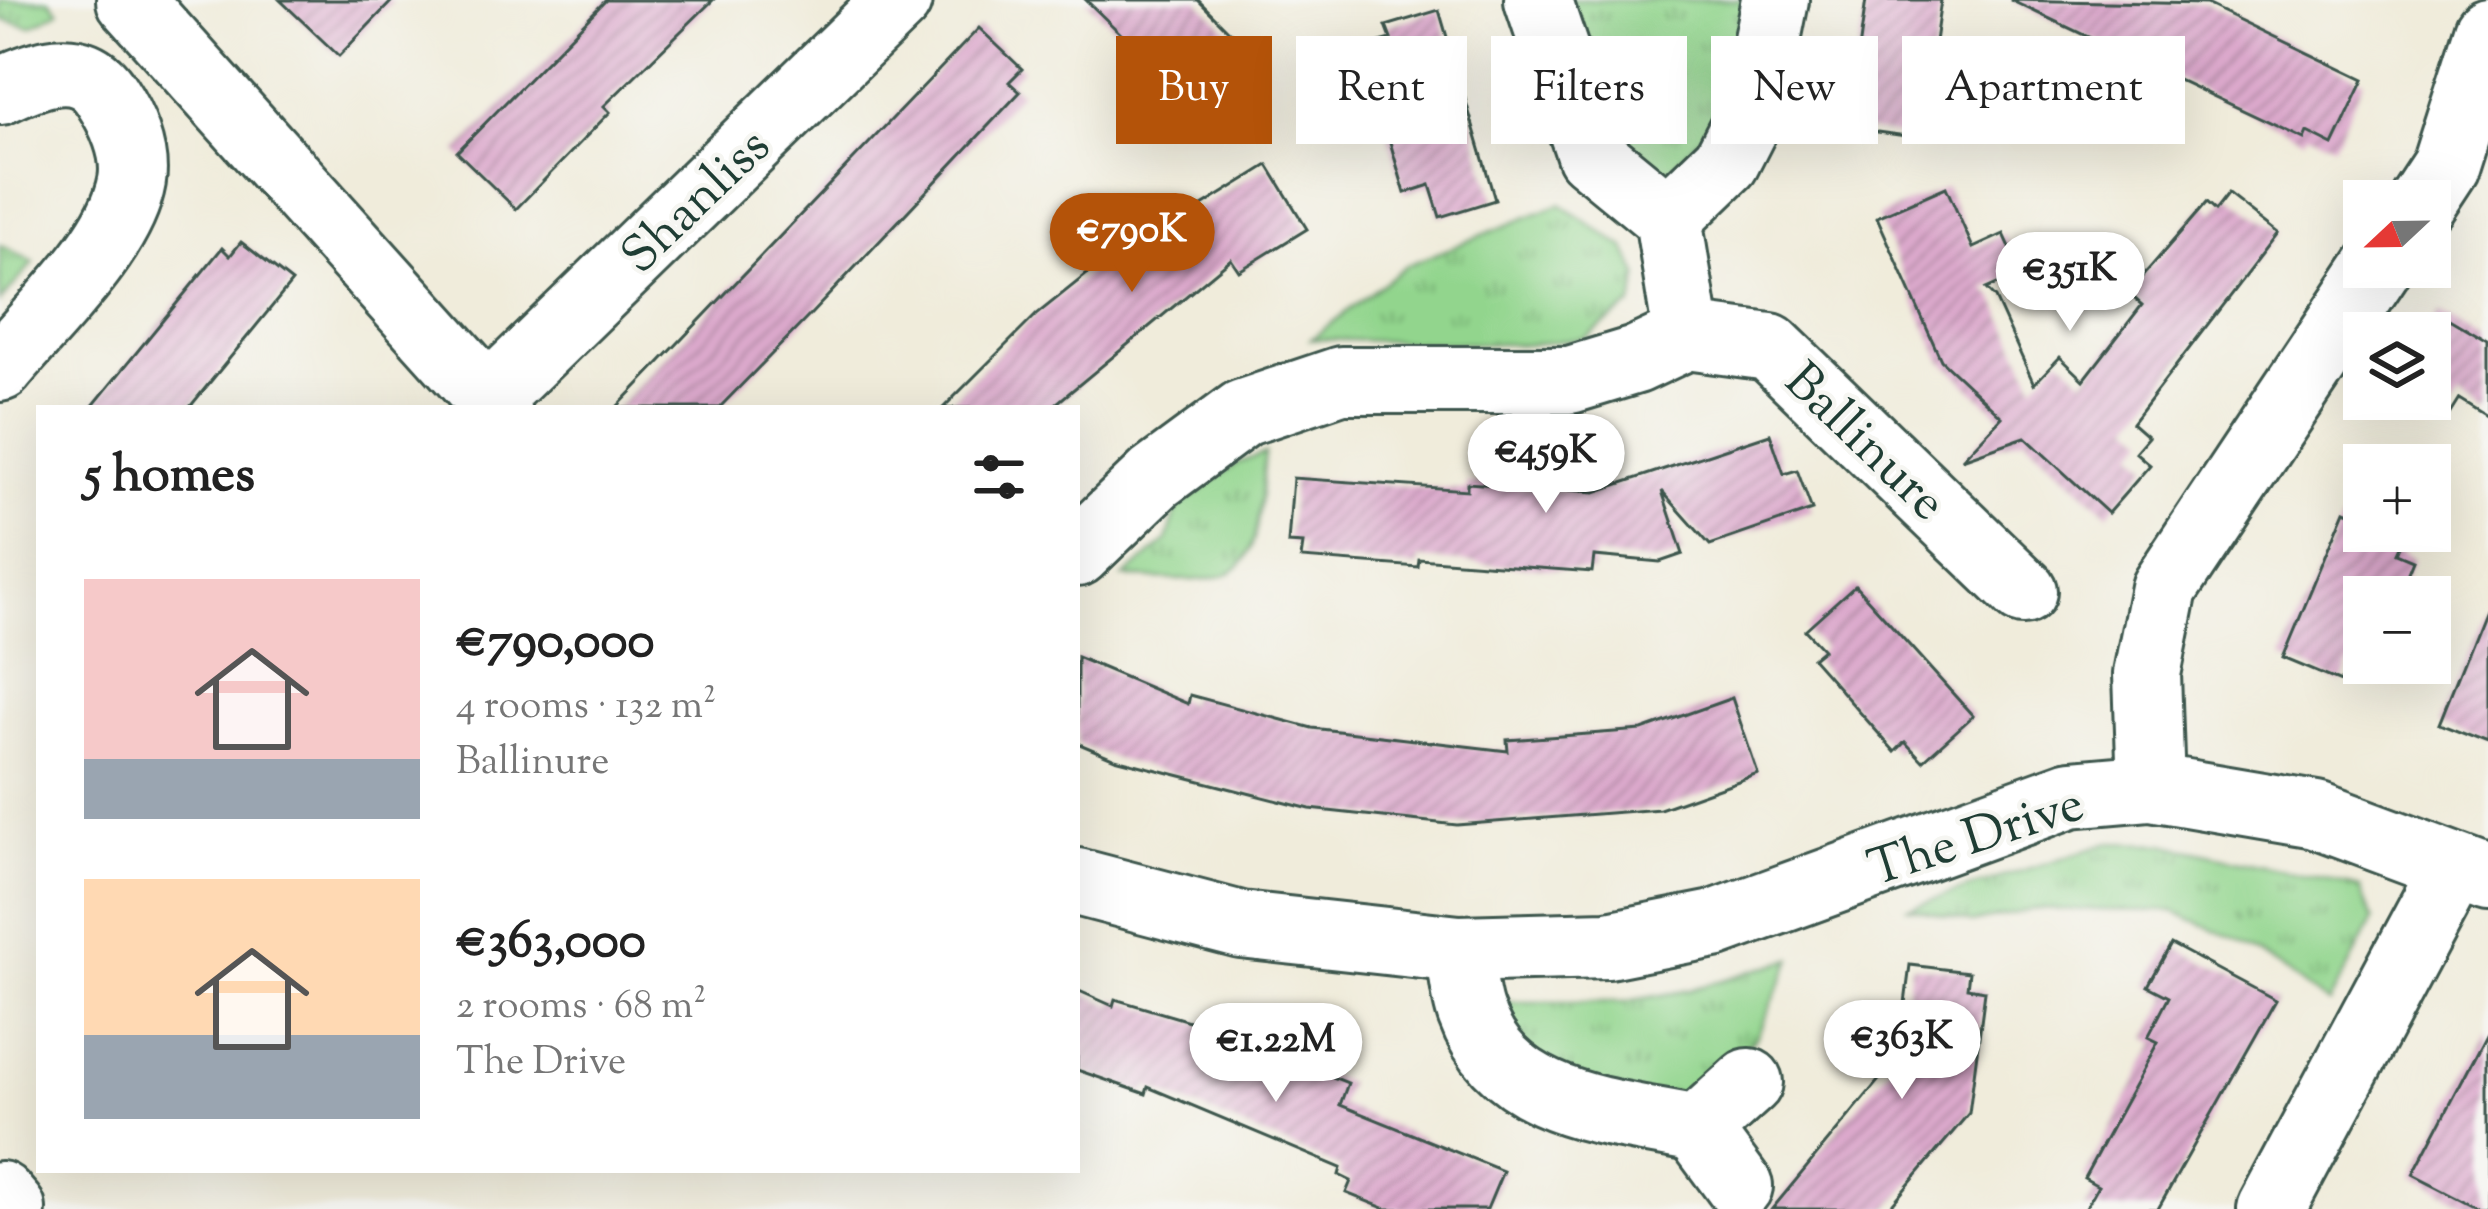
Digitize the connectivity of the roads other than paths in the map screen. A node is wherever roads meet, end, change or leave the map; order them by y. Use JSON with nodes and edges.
{"nodes":[{"id":1,"x":898,"y":0,"type":"edge"},
{"id":2,"x":1538,"y":0,"type":"edge"},
{"id":3,"x":1775,"y":0,"type":"edge"},
{"id":4,"x":2451,"y":0,"type":"edge"},
{"id":5,"x":143,"y":13,"type":"edge"},
{"id":6,"x":2488,"y":17,"type":"edge"},
{"id":7,"x":2488,"y":31,"type":"edge"},
{"id":8,"x":97,"y":81,"type":"junction"},
{"id":9,"x":0,"y":91,"type":"edge"},
{"id":10,"x":2451,"y":182,"type":"edge"},
{"id":11,"x":1668,"y":218,"type":"junction"},
{"id":12,"x":2364,"y":288,"type":"edge"},
{"id":13,"x":1688,"y":336,"type":"junction"},
{"id":14,"x":0,"y":368,"type":"edge"},
{"id":15,"x":494,"y":403,"type":"edge"},
{"id":16,"x":1080,"y":550,"type":"edge"},
{"id":17,"x":2023,"y":591,"type":"dead end"},
{"id":18,"x":2151,"y":787,"type":"junction"},
{"id":19,"x":2471,"y":873,"type":"edge"},
{"id":20,"x":1080,"y":883,"type":"edge"},
{"id":21,"x":1460,"y":949,"type":"junction"},
{"id":22,"x":1749,"y":1082,"type":"dead end"},
{"id":23,"x":1697,"y":1130,"type":"junction"},
{"id":24,"x":1739,"y":1186,"type":"dead end"},
{"id":25,"x":0,"y":1195,"type":"edge"},
{"id":26,"x":11,"y":1209,"type":"edge"},
{"id":27,"x":2271,"y":1209,"type":"edge"}],
"edges":[{"from":1,"to":15,"type":"street","name":"Shanliss"},
{"from":2,"to":11,"type":"street"},
{"from":3,"to":11,"type":"street"},
{"from":4,"to":6,"type":"street"},
{"from":5,"to":8,"type":"street"},
{"from":5,"to":15,"type":"street"},
{"from":7,"to":10,"type":"street"},
{"from":8,"to":9,"type":"street"},
{"from":8,"to":14,"type":"street"},
{"from":11,"to":13,"type":"street"},
{"from":12,"to":18,"type":"street"},
{"from":13,"to":16,"type":"street"},
{"from":13,"to":17,"type":"street","name":"Ballinure"},
{"from":18,"to":19,"type":"street","name":"The Drive"},
{"from":18,"to":21,"type":"street","name":"The Drive"},
{"from":19,"to":27,"type":"street"},
{"from":20,"to":21,"type":"street","name":"The Drive"},
{"from":21,"to":23,"type":"street"},
{"from":22,"to":23,"type":"street"},
{"from":23,"to":24,"type":"street"},
{"from":25,"to":26,"type":"street"}]}
